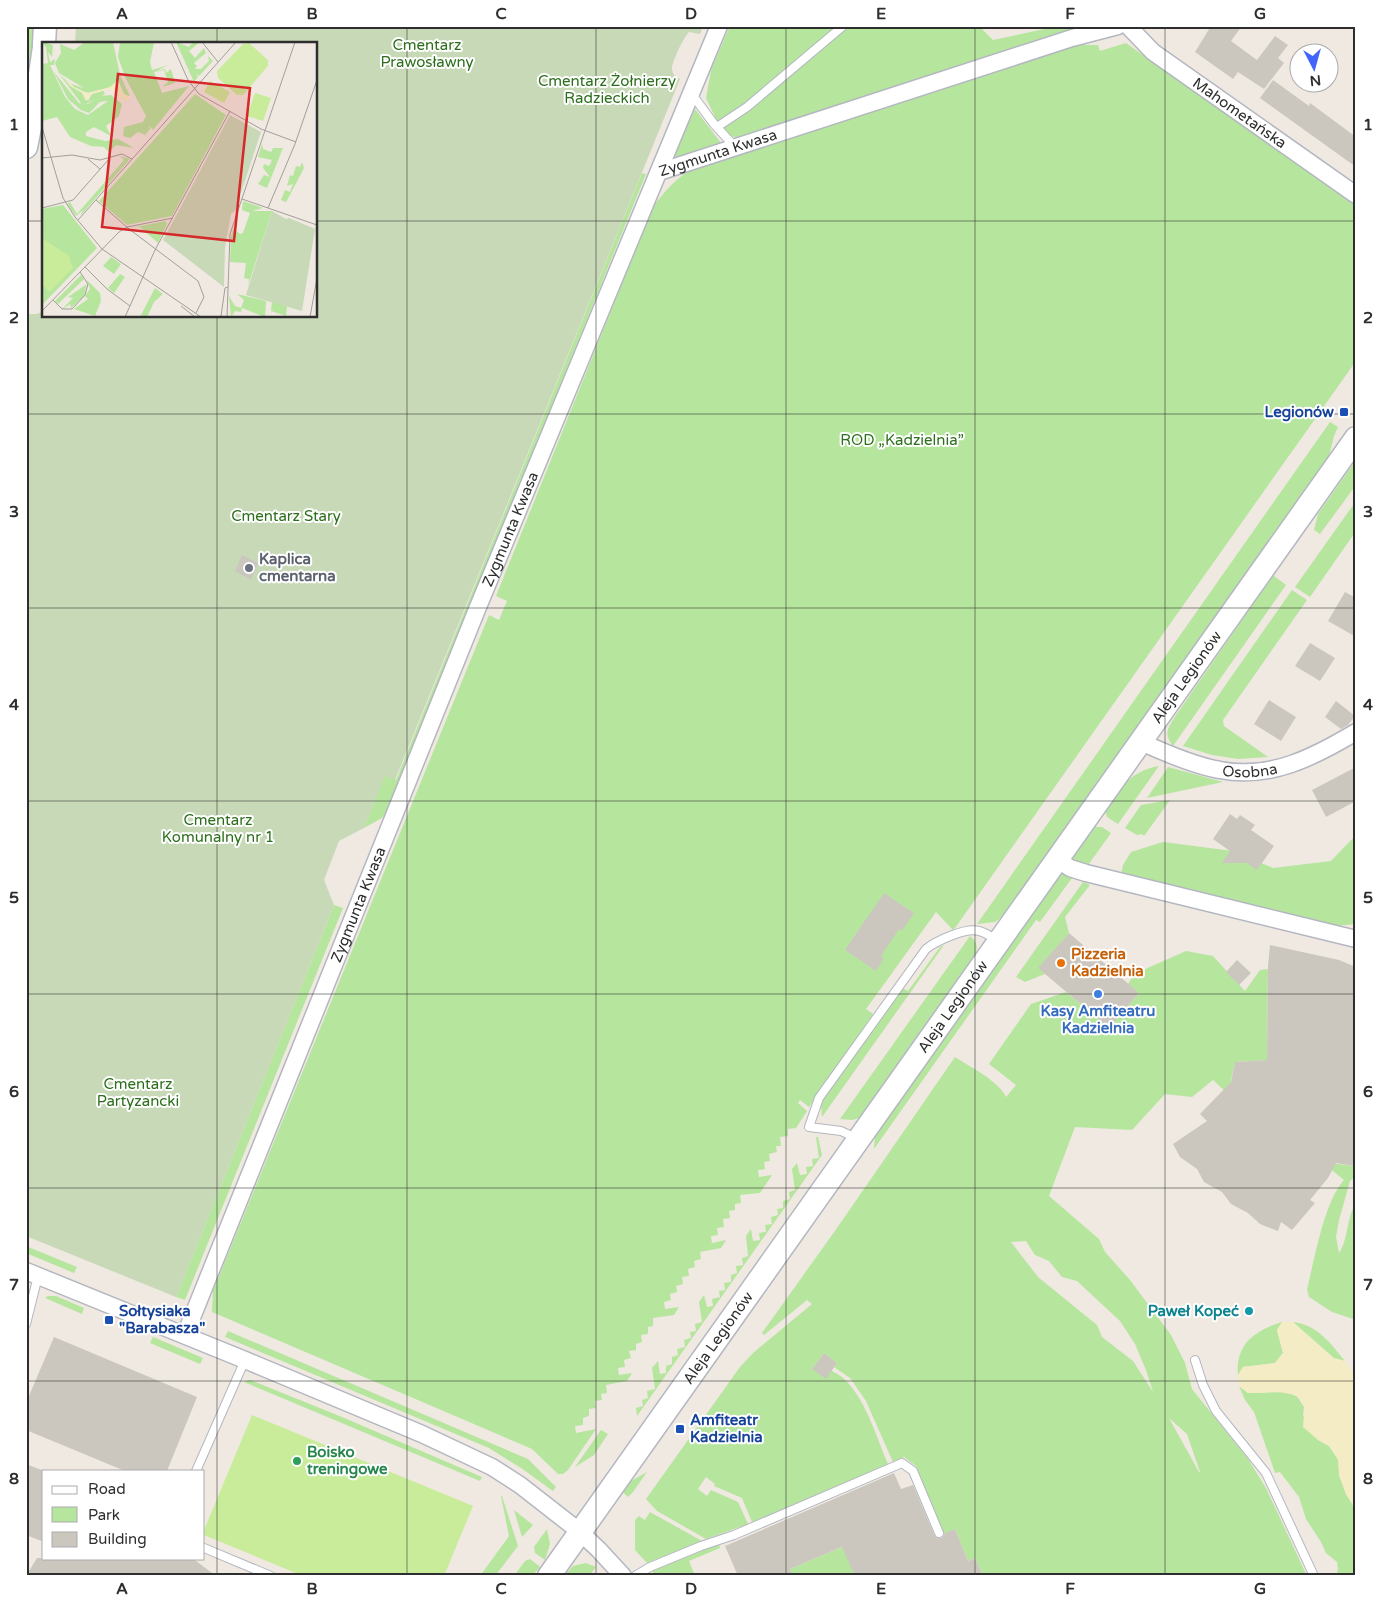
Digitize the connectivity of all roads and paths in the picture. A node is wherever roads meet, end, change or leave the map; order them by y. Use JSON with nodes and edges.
{"nodes":[{"id":1,"x":45,"y":26,"type":"edge"},
{"id":2,"x":719,"y":26,"type":"edge"},
{"id":3,"x":843,"y":26,"type":"edge"},
{"id":4,"x":1118,"y":26,"type":"edge"},
{"id":5,"x":1128,"y":26,"type":"edge"},
{"id":6,"x":44,"y":42,"type":"edge"},
{"id":7,"x":42,"y":62,"type":"edge"},
{"id":8,"x":691,"y":93,"type":"junction"},
{"id":9,"x":716,"y":127,"type":"junction"},
{"id":10,"x":26,"y":147,"type":"edge"},
{"id":11,"x":735,"y":147,"type":"junction"},
{"id":12,"x":659,"y":172,"type":"junction"},
{"id":13,"x":1356,"y":195,"type":"edge"},
{"id":14,"x":1356,"y":438,"type":"edge"},
{"id":15,"x":1356,"y":732,"type":"edge"},
{"id":16,"x":1141,"y":742,"type":"junction"},
{"id":17,"x":1057,"y":859,"type":"junction"},
{"id":18,"x":1356,"y":928,"type":"edge"},
{"id":19,"x":1325,"y":931,"type":"junction"},
{"id":20,"x":1356,"y":939,"type":"edge"},
{"id":21,"x":999,"y":941,"type":"junction"},
{"id":22,"x":858,"y":1140,"type":"junction"},
{"id":23,"x":32,"y":1273,"type":"edge"},
{"id":24,"x":26,"y":1324,"type":"edge"},
{"id":25,"x":185,"y":1335,"type":"junction"},
{"id":26,"x":245,"y":1360,"type":"junction"},
{"id":27,"x":1195,"y":1360,"type":"dead end"},
{"id":28,"x":196,"y":1470,"type":"edge"},
{"id":29,"x":580,"y":1532,"type":"junction"},
{"id":30,"x":939,"y":1533,"type":"dead end"},
{"id":31,"x":205,"y":1548,"type":"edge"},
{"id":32,"x":271,"y":1576,"type":"edge"},
{"id":33,"x":549,"y":1576,"type":"edge"},
{"id":34,"x":623,"y":1576,"type":"edge"},
{"id":35,"x":634,"y":1576,"type":"edge"},
{"id":36,"x":1314,"y":1576,"type":"edge"}],
"edges":[{"from":1,"to":6,"type":"street"},
{"from":2,"to":8,"type":"street"},
{"from":3,"to":9,"type":"lane"},
{"from":4,"to":11,"type":"street","name":"Zygmunta Kwasa"},
{"from":5,"to":13,"type":"street","name":"Mahometańska"},
{"from":7,"to":10,"type":"street"},
{"from":8,"to":9,"type":"lane"},
{"from":8,"to":12,"type":"street"},
{"from":9,"to":11,"type":"lane"},
{"from":11,"to":12,"type":"street","name":"Zygmunta Kwasa"},
{"from":12,"to":25,"type":"street","name":"Zygmunta Kwasa"},
{"from":14,"to":16,"type":"street","name":"Aleja Legionów"},
{"from":15,"to":16,"type":"street","name":"Osobna"},
{"from":16,"to":17,"type":"street","name":"Aleja Legionów"},
{"from":17,"to":19,"type":"street"},
{"from":17,"to":21,"type":"street","name":"Aleja Legionów"},
{"from":18,"to":19,"type":"street"},
{"from":19,"to":20,"type":"street"},
{"from":21,"to":22,"type":"street","name":"Aleja Legionów"},
{"from":21,"to":22,"type":"lane"},
{"from":22,"to":29,"type":"street","name":"Aleja Legionów"},
{"from":23,"to":24,"type":"lane"},
{"from":23,"to":25,"type":"street"},
{"from":25,"to":26,"type":"street"},
{"from":26,"to":28,"type":"lane"},
{"from":26,"to":29,"type":"street"},
{"from":27,"to":36,"type":"lane"},
{"from":29,"to":33,"type":"street","name":"Aleja Legionów"},
{"from":29,"to":34,"type":"street"},
{"from":30,"to":35,"type":"lane"},
{"from":31,"to":32,"type":"lane"}]}
